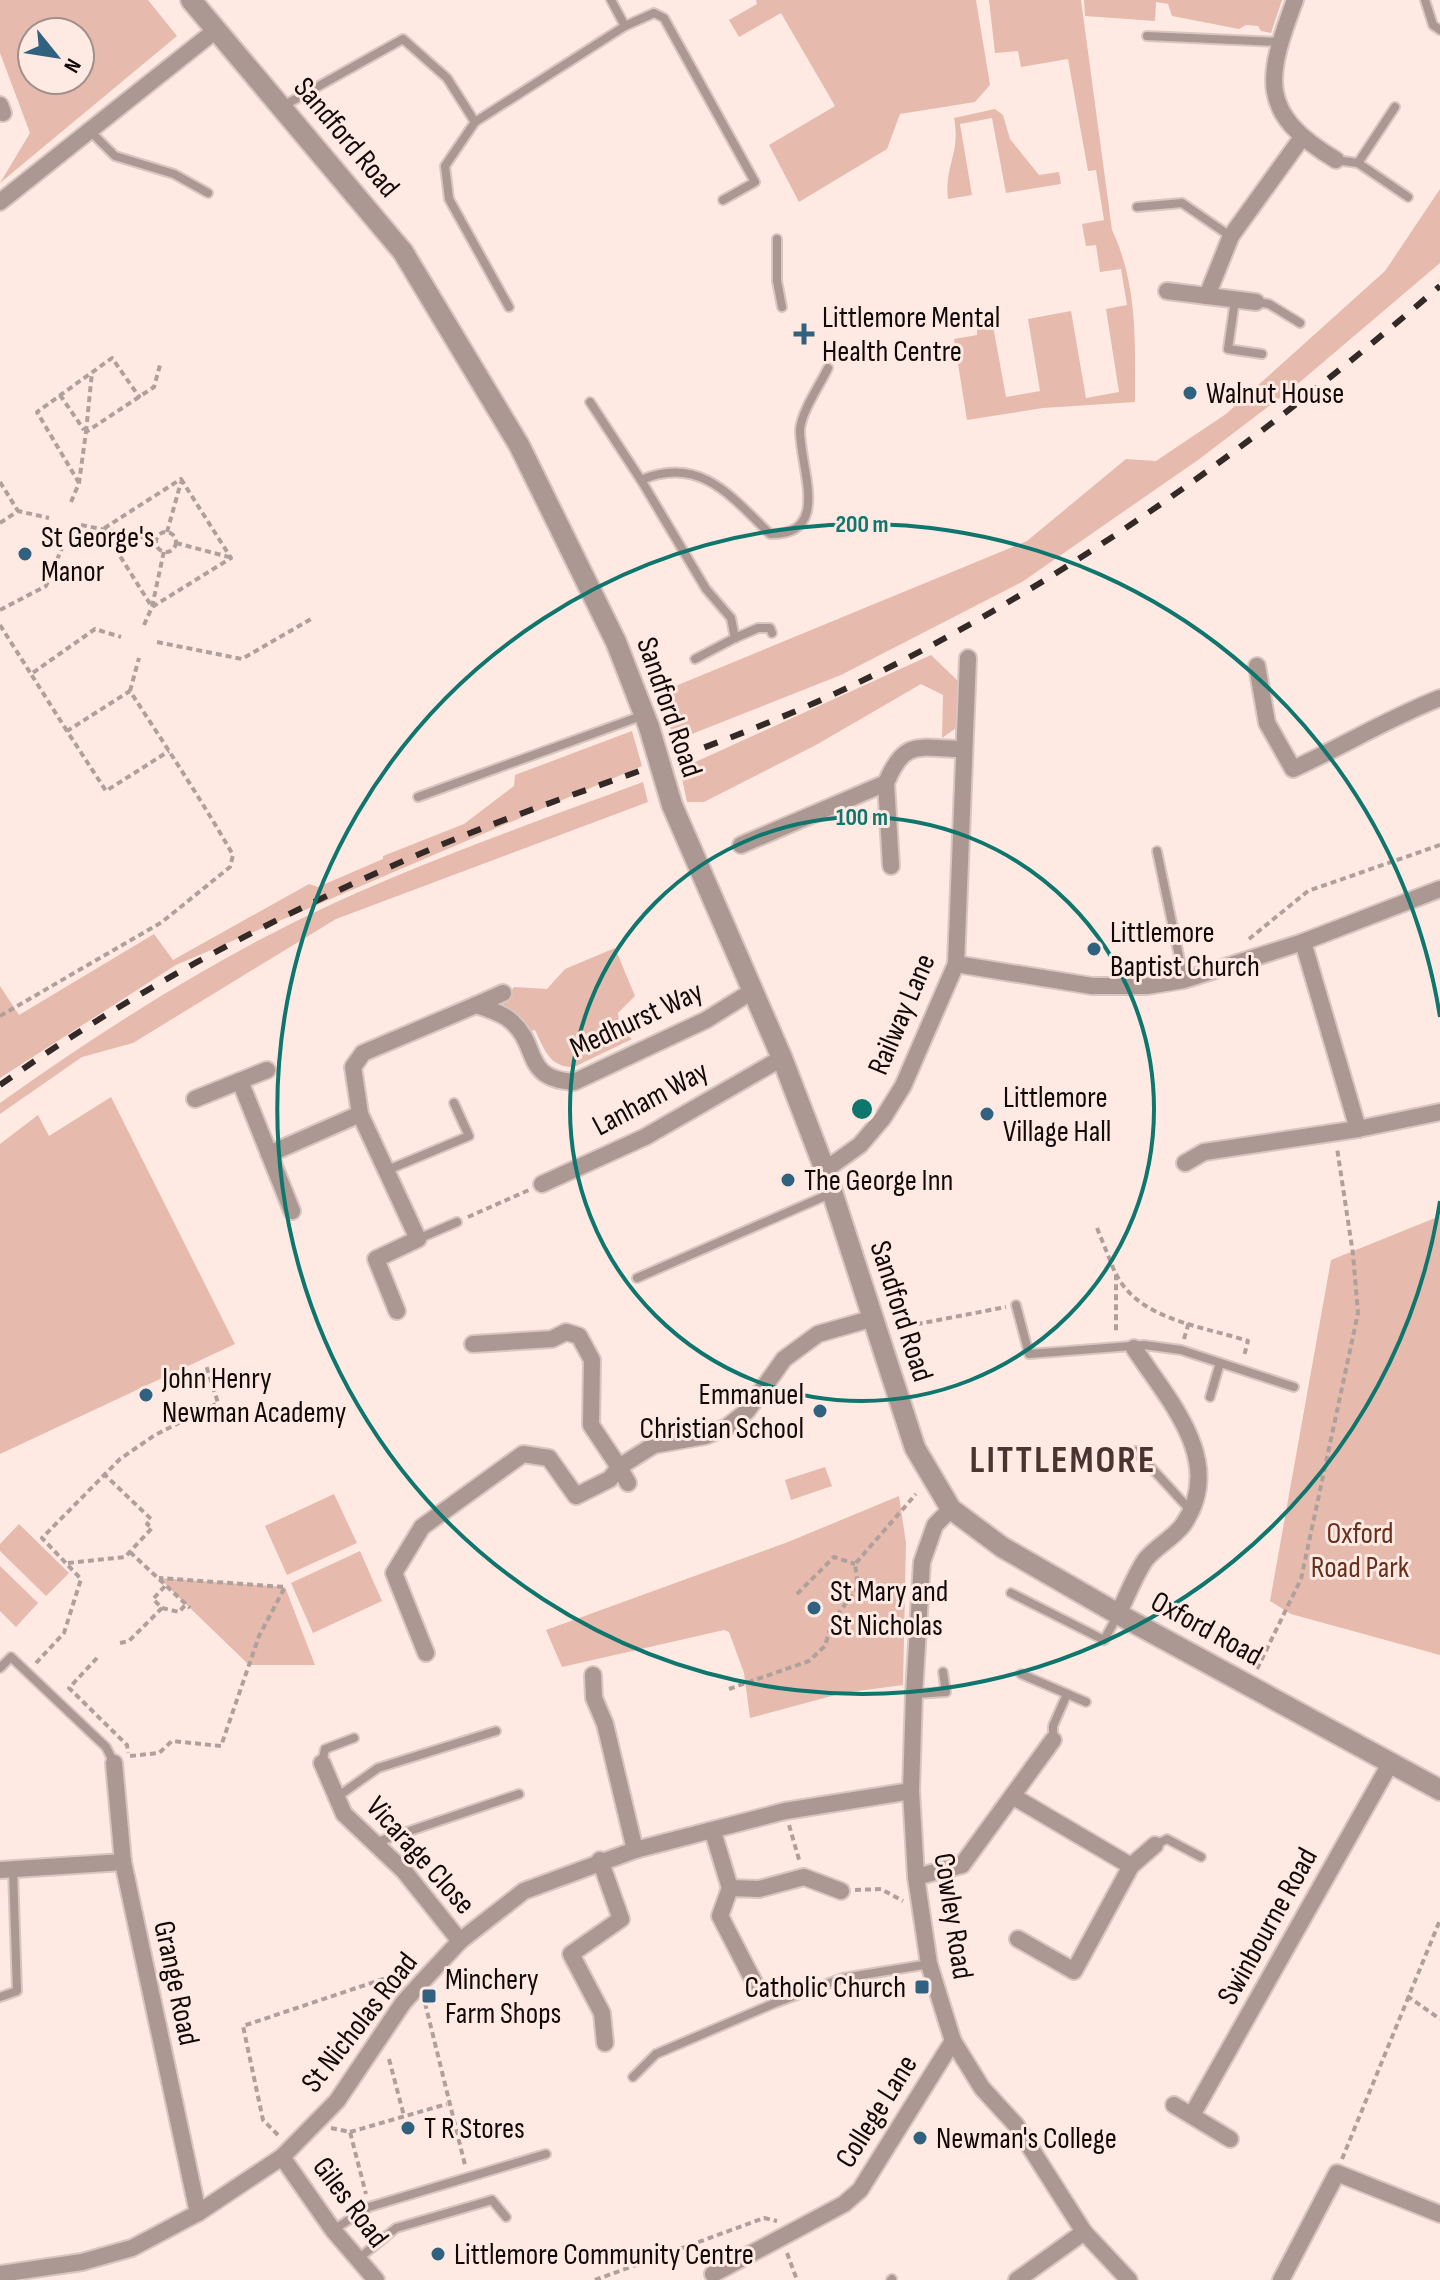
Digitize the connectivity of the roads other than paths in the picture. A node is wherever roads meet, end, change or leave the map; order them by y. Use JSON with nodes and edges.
{"nodes":[{"id":1,"x":191,"y":0,"type":"edge"},
{"id":2,"x":611,"y":0,"type":"edge"},
{"id":3,"x":1295,"y":0,"type":"edge"},
{"id":4,"x":1425,"y":0,"type":"edge"},
{"id":5,"x":625,"y":26,"type":"junction"},
{"id":6,"x":216,"y":30,"type":"junction"},
{"id":7,"x":1440,"y":30,"type":"edge"},
{"id":8,"x":1147,"y":36,"type":"dead end"},
{"id":9,"x":1280,"y":42,"type":"junction"},
{"id":10,"x":283,"y":106,"type":"junction"},
{"id":11,"x":1395,"y":107,"type":"dead end"},
{"id":12,"x":475,"y":122,"type":"junction"},
{"id":13,"x":90,"y":131,"type":"junction"},
{"id":14,"x":1301,"y":139,"type":"junction"},
{"id":15,"x":1336,"y":160,"type":"joint"},
{"id":16,"x":1358,"y":163,"type":"junction"},
{"id":17,"x":208,"y":193,"type":"dead end"},
{"id":18,"x":1408,"y":197,"type":"dead end"},
{"id":19,"x":723,"y":200,"type":"dead end"},
{"id":20,"x":0,"y":202,"type":"edge"},
{"id":21,"x":1137,"y":207,"type":"dead end"},
{"id":22,"x":1231,"y":236,"type":"junction"},
{"id":23,"x":777,"y":239,"type":"dead end"},
{"id":24,"x":1167,"y":291,"type":"dead end"},
{"id":25,"x":1207,"y":296,"type":"junction"},
{"id":26,"x":1235,"y":299,"type":"junction"},
{"id":27,"x":1256,"y":302,"type":"joint"},
{"id":28,"x":509,"y":307,"type":"dead end"},
{"id":29,"x":782,"y":307,"type":"dead end"},
{"id":30,"x":1300,"y":323,"type":"dead end"},
{"id":31,"x":1262,"y":354,"type":"dead end"},
{"id":32,"x":828,"y":368,"type":"dead end"},
{"id":33,"x":590,"y":402,"type":"dead end"},
{"id":34,"x":641,"y":480,"type":"junction"},
{"id":35,"x":772,"y":633,"type":"dead end"},
{"id":36,"x":735,"y":638,"type":"junction"},
{"id":37,"x":968,"y":658,"type":"dead end"},
{"id":38,"x":695,"y":659,"type":"dead end"},
{"id":39,"x":1257,"y":666,"type":"dead end"},
{"id":40,"x":1440,"y":698,"type":"edge"},
{"id":41,"x":647,"y":721,"type":"junction"},
{"id":42,"x":964,"y":749,"type":"junction"},
{"id":43,"x":886,"y":783,"type":"junction"},
{"id":44,"x":418,"y":797,"type":"dead end"},
{"id":45,"x":741,"y":845,"type":"dead end"},
{"id":46,"x":1157,"y":851,"type":"dead end"},
{"id":47,"x":891,"y":866,"type":"dead end"},
{"id":48,"x":1440,"y":889,"type":"edge"},
{"id":49,"x":1303,"y":942,"type":"junction"},
{"id":50,"x":956,"y":964,"type":"junction"},
{"id":51,"x":1184,"y":980,"type":"junction"},
{"id":52,"x":754,"y":990,"type":"junction"},
{"id":53,"x":503,"y":993,"type":"dead end"},
{"id":54,"x":476,"y":1005,"type":"junction"},
{"id":55,"x":782,"y":1058,"type":"junction"},
{"id":56,"x":267,"y":1070,"type":"dead end"},
{"id":57,"x":240,"y":1081,"type":"junction"},
{"id":58,"x":195,"y":1099,"type":"dead end"},
{"id":59,"x":454,"y":1103,"type":"dead end"},
{"id":60,"x":1440,"y":1112,"type":"edge"},
{"id":61,"x":360,"y":1114,"type":"junction"},
{"id":62,"x":1358,"y":1129,"type":"junction"},
{"id":63,"x":269,"y":1154,"type":"junction"},
{"id":64,"x":1185,"y":1163,"type":"dead end"},
{"id":65,"x":825,"y":1170,"type":"junction"},
{"id":66,"x":385,"y":1171,"type":"junction"},
{"id":67,"x":542,"y":1184,"type":"road end"},
{"id":68,"x":832,"y":1193,"type":"junction"},
{"id":69,"x":292,"y":1211,"type":"dead end"},
{"id":70,"x":457,"y":1222,"type":"road end"},
{"id":71,"x":418,"y":1239,"type":"junction"},
{"id":72,"x":637,"y":1278,"type":"dead end"},
{"id":73,"x":1016,"y":1305,"type":"road end"},
{"id":74,"x":397,"y":1311,"type":"dead end"},
{"id":75,"x":876,"y":1325,"type":"junction"},
{"id":76,"x":473,"y":1344,"type":"dead end"},
{"id":77,"x":1134,"y":1348,"type":"junction"},
{"id":78,"x":1220,"y":1363,"type":"junction"},
{"id":79,"x":1294,"y":1387,"type":"dead end"},
{"id":80,"x":1210,"y":1397,"type":"dead end"},
{"id":81,"x":1136,"y":1451,"type":"dead end"},
{"id":82,"x":619,"y":1467,"type":"junction"},
{"id":83,"x":628,"y":1483,"type":"dead end"},
{"id":84,"x":951,"y":1509,"type":"junction"},
{"id":85,"x":1191,"y":1512,"type":"junction"},
{"id":86,"x":1011,"y":1593,"type":"dead end"},
{"id":87,"x":1118,"y":1614,"type":"junction"},
{"id":88,"x":426,"y":1653,"type":"dead end"},
{"id":89,"x":0,"y":1668,"type":"edge"},
{"id":90,"x":943,"y":1672,"type":"dead end"},
{"id":91,"x":1021,"y":1674,"type":"dead end"},
{"id":92,"x":593,"y":1675,"type":"dead end"},
{"id":93,"x":914,"y":1694,"type":"junction"},
{"id":94,"x":1067,"y":1694,"type":"junction"},
{"id":95,"x":1086,"y":1702,"type":"dead end"},
{"id":96,"x":496,"y":1731,"type":"dead end"},
{"id":97,"x":354,"y":1738,"type":"dead end"},
{"id":98,"x":1053,"y":1740,"type":"joint"},
{"id":99,"x":118,"y":1759,"type":"joint"},
{"id":100,"x":322,"y":1763,"type":"joint"},
{"id":101,"x":1390,"y":1764,"type":"junction"},
{"id":102,"x":1440,"y":1790,"type":"edge"},
{"id":103,"x":911,"y":1791,"type":"junction"},
{"id":104,"x":519,"y":1794,"type":"dead end"},
{"id":105,"x":337,"y":1797,"type":"junction"},
{"id":106,"x":1014,"y":1797,"type":"junction"},
{"id":107,"x":713,"y":1832,"type":"junction"},
{"id":108,"x":377,"y":1842,"type":"junction"},
{"id":109,"x":1155,"y":1845,"type":"joint"},
{"id":110,"x":635,"y":1850,"type":"junction"},
{"id":111,"x":1201,"y":1857,"type":"dead end"},
{"id":112,"x":600,"y":1860,"type":"junction"},
{"id":113,"x":123,"y":1862,"type":"junction"},
{"id":114,"x":1131,"y":1866,"type":"junction"},
{"id":115,"x":6,"y":1870,"type":"edge"},
{"id":116,"x":916,"y":1877,"type":"junction"},
{"id":117,"x":730,"y":1888,"type":"junction"},
{"id":118,"x":841,"y":1891,"type":"road end"},
{"id":119,"x":1018,"y":1939,"type":"dead end"},
{"id":120,"x":460,"y":1941,"type":"junction"},
{"id":121,"x":929,"y":1964,"type":"junction"},
{"id":122,"x":754,"y":1982,"type":"dead end"},
{"id":123,"x":0,"y":1997,"type":"edge"},
{"id":124,"x":953,"y":2041,"type":"junction"},
{"id":125,"x":605,"y":2043,"type":"dead end"},
{"id":126,"x":633,"y":2077,"type":"dead end"},
{"id":127,"x":1174,"y":2105,"type":"dead end"},
{"id":128,"x":1192,"y":2115,"type":"junction"},
{"id":129,"x":1230,"y":2139,"type":"dead end"},
{"id":130,"x":546,"y":2154,"type":"dead end"},
{"id":131,"x":282,"y":2157,"type":"junction"},
{"id":132,"x":198,"y":2213,"type":"junction"},
{"id":133,"x":1440,"y":2214,"type":"edge"},
{"id":134,"x":506,"y":2217,"type":"dead end"},
{"id":135,"x":333,"y":2230,"type":"junction"},
{"id":136,"x":1084,"y":2232,"type":"junction"},
{"id":137,"x":357,"y":2260,"type":"junction"},
{"id":138,"x":0,"y":2274,"type":"edge"},
{"id":139,"x":713,"y":2274,"type":"dead end"},
{"id":140,"x":376,"y":2280,"type":"edge"},
{"id":141,"x":1017,"y":2280,"type":"edge"},
{"id":142,"x":1129,"y":2280,"type":"edge"},
{"id":143,"x":1281,"y":2280,"type":"edge"}],
"edges":[{"from":1,"to":6,"type":"street","name":"Sandford Road"},
{"from":2,"to":5,"type":"lane"},
{"from":3,"to":9,"type":"street"},
{"from":4,"to":7,"type":"lane"},
{"from":5,"to":12,"type":"lane"},
{"from":5,"to":19,"type":"lane"},
{"from":6,"to":10,"type":"street","name":"Sandford Road"},
{"from":6,"to":13,"type":"street"},
{"from":8,"to":9,"type":"lane"},
{"from":9,"to":14,"type":"street"},
{"from":10,"to":12,"type":"lane"},
{"from":10,"to":41,"type":"street","name":"Sandford Road"},
{"from":11,"to":16,"type":"lane"},
{"from":12,"to":28,"type":"lane"},
{"from":13,"to":17,"type":"lane"},
{"from":13,"to":20,"type":"street"},
{"from":14,"to":15,"type":"street"},
{"from":14,"to":22,"type":"street"},
{"from":15,"to":16,"type":"lane"},
{"from":16,"to":18,"type":"lane"},
{"from":21,"to":22,"type":"lane"},
{"from":22,"to":25,"type":"street"},
{"from":23,"to":29,"type":"lane"},
{"from":24,"to":25,"type":"street"},
{"from":25,"to":26,"type":"street"},
{"from":26,"to":27,"type":"street"},
{"from":26,"to":31,"type":"lane"},
{"from":27,"to":30,"type":"lane"},
{"from":32,"to":34,"type":"lane"},
{"from":33,"to":34,"type":"lane"},
{"from":34,"to":36,"type":"lane"},
{"from":35,"to":36,"type":"lane"},
{"from":36,"to":38,"type":"lane"},
{"from":37,"to":42,"type":"street","name":"Railway Lane"},
{"from":39,"to":40,"type":"street"},
{"from":41,"to":44,"type":"lane"},
{"from":41,"to":52,"type":"street","name":"Sandford Road","bridge":true},
{"from":42,"to":43,"type":"street"},
{"from":42,"to":50,"type":"street","name":"Railway Lane"},
{"from":43,"to":45,"type":"street"},
{"from":43,"to":47,"type":"street"},
{"from":46,"to":51,"type":"lane"},
{"from":48,"to":49,"type":"street"},
{"from":49,"to":51,"type":"street"},
{"from":49,"to":62,"type":"street"},
{"from":50,"to":51,"type":"street"},
{"from":50,"to":65,"type":"street","name":"Railway Lane"},
{"from":52,"to":54,"type":"street","name":"Medhurst Way"},
{"from":52,"to":55,"type":"street","name":"Sandford Road"},
{"from":53,"to":54,"type":"street"},
{"from":54,"to":61,"type":"street"},
{"from":55,"to":65,"type":"street","name":"Sandford Road"},
{"from":55,"to":67,"type":"street","name":"Lanham Way"},
{"from":56,"to":57,"type":"street"},
{"from":57,"to":58,"type":"street"},
{"from":57,"to":63,"type":"street"},
{"from":59,"to":66,"type":"lane"},
{"from":60,"to":62,"type":"street"},
{"from":61,"to":63,"type":"street"},
{"from":61,"to":66,"type":"street"},
{"from":62,"to":64,"type":"street"},
{"from":63,"to":69,"type":"street"},
{"from":65,"to":68,"type":"street","name":"Sandford Road"},
{"from":66,"to":71,"type":"street"},
{"from":68,"to":72,"type":"lane"},
{"from":68,"to":75,"type":"street","name":"Sandford Road"},
{"from":70,"to":71,"type":"lane"},
{"from":71,"to":74,"type":"street"},
{"from":73,"to":77,"type":"lane"},
{"from":75,"to":82,"type":"street"},
{"from":75,"to":84,"type":"street","name":"Sandford Road"},
{"from":76,"to":82,"type":"street"},
{"from":77,"to":78,"type":"lane"},
{"from":77,"to":85,"type":"street"},
{"from":78,"to":79,"type":"lane"},
{"from":78,"to":80,"type":"lane"},
{"from":81,"to":85,"type":"lane"},
{"from":82,"to":83,"type":"street"},
{"from":82,"to":88,"type":"street"},
{"from":84,"to":87,"type":"street","name":"Oxford Road"},
{"from":84,"to":93,"type":"street","name":"Cowley Road"},
{"from":85,"to":87,"type":"street"},
{"from":86,"to":87,"type":"lane"},
{"from":87,"to":101,"type":"street","name":"Oxford Road"},
{"from":89,"to":99,"type":"lane"},
{"from":90,"to":93,"type":"lane"},
{"from":91,"to":94,"type":"lane"},
{"from":92,"to":110,"type":"street"},
{"from":93,"to":103,"type":"street","name":"Cowley Road"},
{"from":94,"to":95,"type":"lane"},
{"from":94,"to":98,"type":"lane"},
{"from":96,"to":105,"type":"lane"},
{"from":97,"to":100,"type":"lane"},
{"from":98,"to":106,"type":"street"},
{"from":99,"to":113,"type":"street","name":"Grange Road"},
{"from":100,"to":105,"type":"street","name":"Vicarage Close"},
{"from":101,"to":102,"type":"street","name":"Oxford Road"},
{"from":101,"to":128,"type":"street","name":"Swinbourne Road"},
{"from":103,"to":107,"type":"street","name":"St Nicholas Road"},
{"from":103,"to":116,"type":"street","name":"Cowley Road"},
{"from":104,"to":108,"type":"lane"},
{"from":105,"to":108,"type":"street","name":"Vicarage Close"},
{"from":106,"to":114,"type":"street"},
{"from":106,"to":116,"type":"street"},
{"from":107,"to":110,"type":"street","name":"St Nicholas Road"},
{"from":107,"to":117,"type":"street"},
{"from":108,"to":120,"type":"street","name":"Vicarage Close"},
{"from":109,"to":111,"type":"lane"},
{"from":109,"to":114,"type":"street"},
{"from":110,"to":112,"type":"street","name":"St Nicholas Road"},
{"from":112,"to":120,"type":"street","name":"St Nicholas Road"},
{"from":112,"to":125,"type":"street"},
{"from":113,"to":115,"type":"street"},
{"from":113,"to":132,"type":"street","name":"Grange Road"},
{"from":114,"to":119,"type":"street"},
{"from":115,"to":123,"type":"lane"},
{"from":116,"to":121,"type":"street","name":"Cowley Road"},
{"from":117,"to":118,"type":"street"},
{"from":117,"to":122,"type":"street"},
{"from":120,"to":131,"type":"street","name":"St Nicholas Road"},
{"from":121,"to":124,"type":"street","name":"Cowley Road"},
{"from":121,"to":126,"type":"lane"},
{"from":124,"to":136,"type":"street","name":"Cowley Road"},
{"from":124,"to":139,"type":"street","name":"College Lane"},
{"from":127,"to":128,"type":"street"},
{"from":128,"to":129,"type":"street"},
{"from":130,"to":135,"type":"lane"},
{"from":131,"to":132,"type":"street","name":"St Nicholas Road"},
{"from":131,"to":135,"type":"street","name":"Giles Road"},
{"from":132,"to":138,"type":"street","name":"St Nicholas Road"},
{"from":133,"to":143,"type":"street"},
{"from":134,"to":137,"type":"lane"},
{"from":135,"to":137,"type":"street","name":"Giles Road"},
{"from":136,"to":141,"type":"street"},
{"from":136,"to":142,"type":"street","name":"Cowley Road"},
{"from":137,"to":140,"type":"street","name":"Giles Road"}]}
